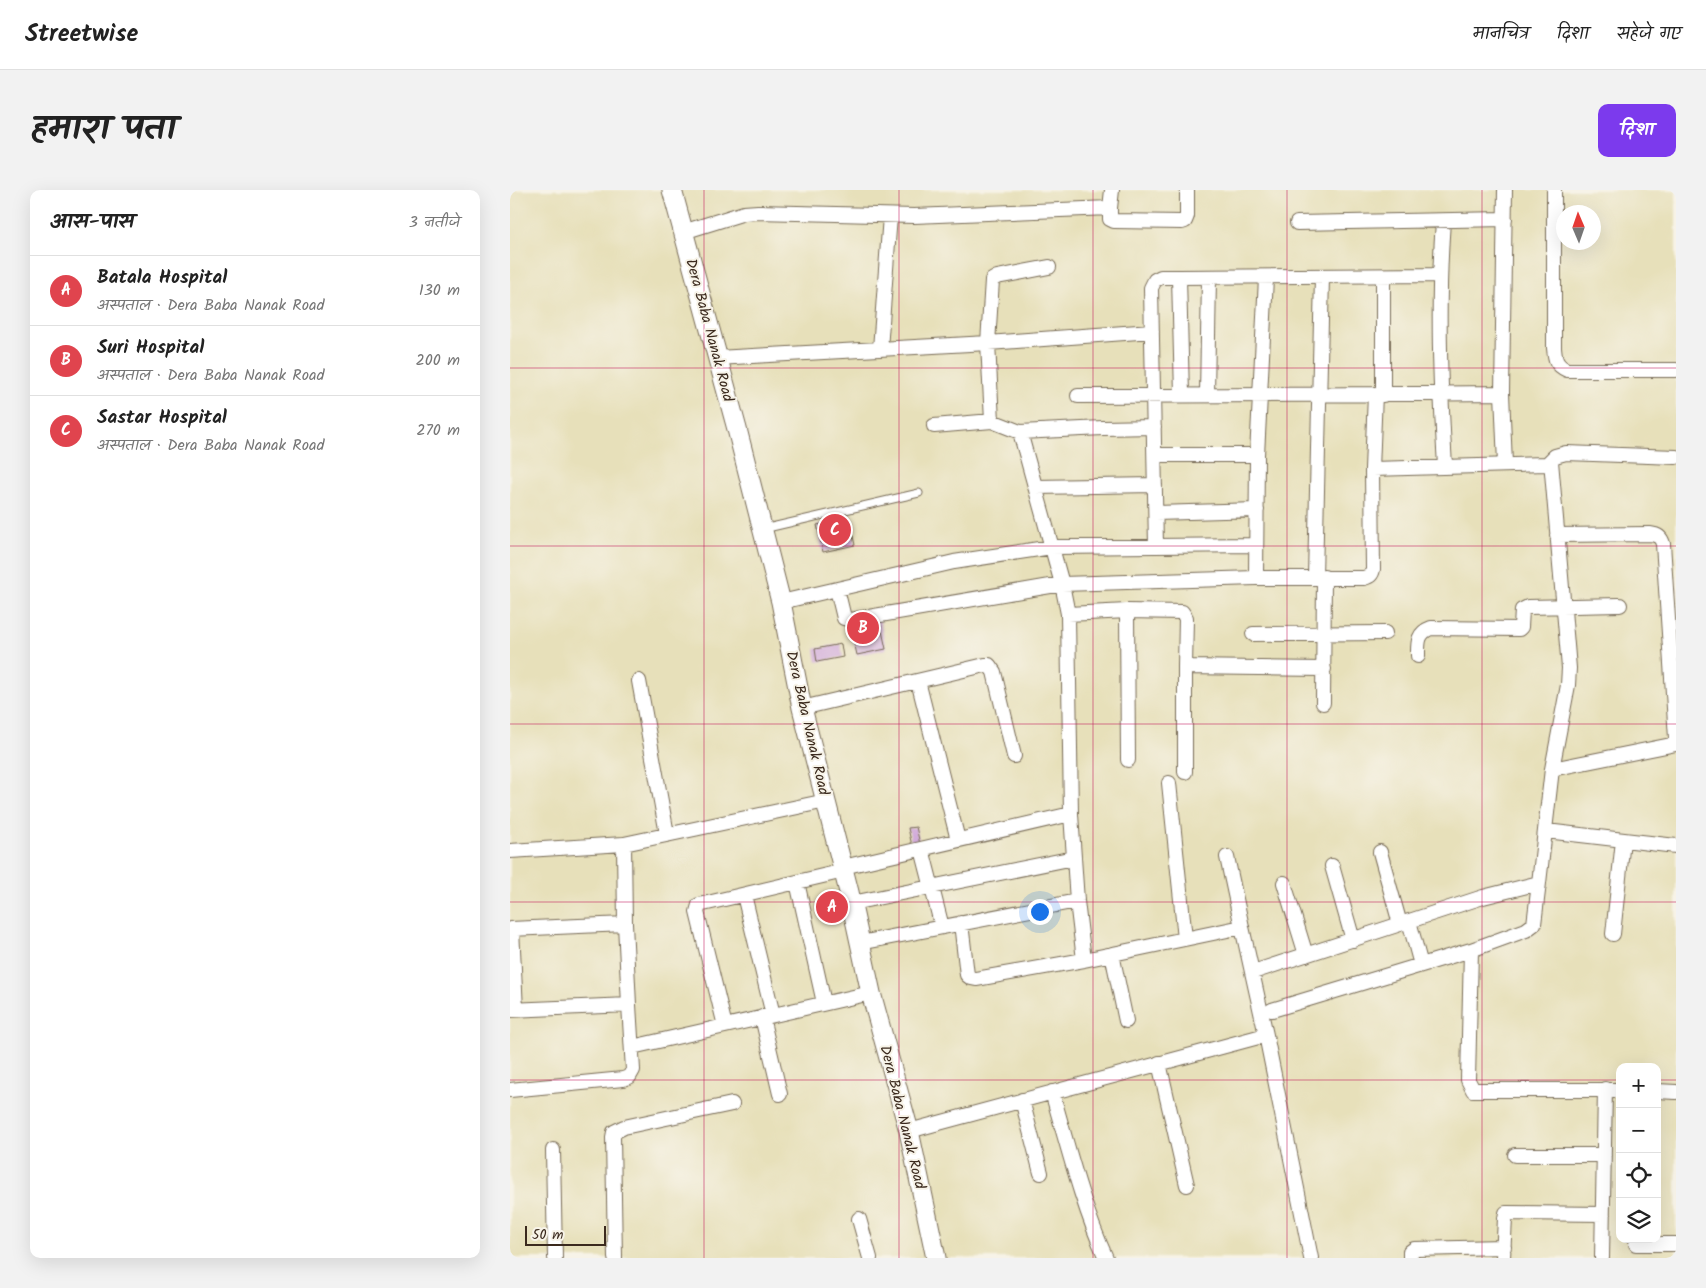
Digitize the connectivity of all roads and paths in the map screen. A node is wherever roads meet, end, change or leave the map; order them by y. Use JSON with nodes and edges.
{"nodes":[{"id":1,"x":672,"y":190,"type":"edge"},
{"id":2,"x":1112,"y":190,"type":"edge"},
{"id":3,"x":1187,"y":190,"type":"edge"},
{"id":4,"x":1505,"y":190,"type":"edge"},
{"id":5,"x":1554,"y":190,"type":"edge"},
{"id":6,"x":1110,"y":208,"type":"junction"},
{"id":7,"x":890,"y":216,"type":"junction"},
{"id":8,"x":1505,"y":219,"type":"junction"},
{"id":9,"x":1443,"y":221,"type":"junction"},
{"id":10,"x":1297,"y":224,"type":"dead end"},
{"id":11,"x":683,"y":232,"type":"junction"},
{"id":12,"x":1049,"y":267,"type":"dead end"},
{"id":13,"x":1439,"y":276,"type":"junction"},
{"id":14,"x":1180,"y":277,"type":"junction"},
{"id":15,"x":1322,"y":277,"type":"junction"},
{"id":16,"x":1383,"y":277,"type":"junction"},
{"id":17,"x":1209,"y":278,"type":"junction"},
{"id":18,"x":1266,"y":278,"type":"junction"},
{"id":19,"x":1152,"y":331,"type":"junction"},
{"id":20,"x":988,"y":343,"type":"junction"},
{"id":21,"x":880,"y":349,"type":"junction"},
{"id":22,"x":717,"y":358,"type":"junction"},
{"id":23,"x":1676,"y":370,"type":"edge"},
{"id":24,"x":1502,"y":393,"type":"junction"},
{"id":25,"x":1261,"y":394,"type":"junction"},
{"id":26,"x":1379,"y":394,"type":"junction"},
{"id":27,"x":1440,"y":394,"type":"junction"},
{"id":28,"x":1153,"y":395,"type":"junction"},
{"id":29,"x":1182,"y":395,"type":"junction"},
{"id":30,"x":1207,"y":395,"type":"junction"},
{"id":31,"x":1078,"y":396,"type":"dead end"},
{"id":32,"x":1320,"y":396,"type":"junction"},
{"id":33,"x":992,"y":421,"type":"junction"},
{"id":34,"x":934,"y":426,"type":"dead end"},
{"id":35,"x":1154,"y":427,"type":"junction"},
{"id":36,"x":1020,"y":432,"type":"junction"},
{"id":37,"x":1154,"y":455,"type":"junction"},
{"id":38,"x":1257,"y":455,"type":"junction"},
{"id":39,"x":1676,"y":457,"type":"edge"},
{"id":40,"x":1551,"y":461,"type":"junction"},
{"id":41,"x":1505,"y":464,"type":"junction"},
{"id":42,"x":1444,"y":466,"type":"junction"},
{"id":43,"x":1372,"y":469,"type":"junction"},
{"id":44,"x":1155,"y":485,"type":"junction"},
{"id":45,"x":1035,"y":487,"type":"junction"},
{"id":46,"x":919,"y":492,"type":"dead end"},
{"id":47,"x":1257,"y":510,"type":"junction"},
{"id":48,"x":1156,"y":513,"type":"junction"},
{"id":49,"x":763,"y":529,"type":"junction"},
{"id":50,"x":1557,"y":535,"type":"junction"},
{"id":51,"x":1256,"y":545,"type":"junction"},
{"id":52,"x":1156,"y":546,"type":"junction"},
{"id":53,"x":1052,"y":547,"type":"junction"},
{"id":54,"x":1256,"y":578,"type":"junction"},
{"id":55,"x":1320,"y":578,"type":"junction"},
{"id":56,"x":1062,"y":584,"type":"junction"},
{"id":57,"x":836,"y":589,"type":"junction"},
{"id":58,"x":781,"y":602,"type":"junction"},
{"id":59,"x":1620,"y":605,"type":"dead end"},
{"id":60,"x":1563,"y":606,"type":"junction"},
{"id":61,"x":1127,"y":611,"type":"junction"},
{"id":62,"x":1068,"y":614,"type":"junction"},
{"id":63,"x":1385,"y":633,"type":"dead end"},
{"id":64,"x":1253,"y":634,"type":"dead end"},
{"id":65,"x":1324,"y":634,"type":"junction"},
{"id":66,"x":1418,"y":656,"type":"dead end"},
{"id":67,"x":1185,"y":667,"type":"junction"},
{"id":68,"x":1324,"y":669,"type":"junction"},
{"id":69,"x":639,"y":681,"type":"dead end"},
{"id":70,"x":918,"y":681,"type":"junction"},
{"id":71,"x":1323,"y":703,"type":"dead end"},
{"id":72,"x":802,"y":708,"type":"junction"},
{"id":73,"x":1676,"y":738,"type":"edge"},
{"id":74,"x":1676,"y":744,"type":"edge"},
{"id":75,"x":1014,"y":756,"type":"dead end"},
{"id":76,"x":1128,"y":760,"type":"dead end"},
{"id":77,"x":1552,"y":769,"type":"junction"},
{"id":78,"x":1186,"y":772,"type":"dead end"},
{"id":79,"x":1169,"y":782,"type":"dead end"},
{"id":80,"x":826,"y":801,"type":"junction"},
{"id":81,"x":1072,"y":814,"type":"junction"},
{"id":82,"x":1546,"y":830,"type":"junction"},
{"id":83,"x":667,"y":834,"type":"junction"},
{"id":84,"x":958,"y":840,"type":"junction"},
{"id":85,"x":1623,"y":840,"type":"junction"},
{"id":86,"x":624,"y":844,"type":"junction"},
{"id":87,"x":1676,"y":846,"type":"edge"},
{"id":88,"x":922,"y":849,"type":"junction"},
{"id":89,"x":510,"y":851,"type":"edge"},
{"id":90,"x":1380,"y":852,"type":"dead end"},
{"id":91,"x":1227,"y":857,"type":"dead end"},
{"id":92,"x":1074,"y":858,"type":"junction"},
{"id":93,"x":1332,"y":866,"type":"dead end"},
{"id":94,"x":843,"y":869,"type":"junction"},
{"id":95,"x":797,"y":882,"type":"junction"},
{"id":96,"x":1284,"y":883,"type":"dead end"},
{"id":97,"x":1539,"y":883,"type":"junction"},
{"id":98,"x":932,"y":887,"type":"junction"},
{"id":99,"x":744,"y":895,"type":"junction"},
{"id":100,"x":1077,"y":901,"type":"junction"},
{"id":101,"x":852,"y":903,"type":"junction"},
{"id":102,"x":1404,"y":923,"type":"junction"},
{"id":103,"x":625,"y":924,"type":"junction"},
{"id":104,"x":961,"y":924,"type":"junction"},
{"id":105,"x":942,"y":927,"type":"junction"},
{"id":106,"x":1242,"y":927,"type":"junction"},
{"id":107,"x":511,"y":929,"type":"edge"},
{"id":108,"x":1613,"y":934,"type":"dead end"},
{"id":109,"x":1186,"y":939,"type":"junction"},
{"id":110,"x":1353,"y":940,"type":"junction"},
{"id":111,"x":860,"y":943,"type":"junction"},
{"id":112,"x":1471,"y":950,"type":"junction"},
{"id":113,"x":1112,"y":954,"type":"junction"},
{"id":114,"x":1306,"y":955,"type":"junction"},
{"id":115,"x":1084,"y":960,"type":"junction"},
{"id":116,"x":1421,"y":966,"type":"junction"},
{"id":117,"x":1253,"y":972,"type":"junction"},
{"id":118,"x":871,"y":993,"type":"junction"},
{"id":119,"x":824,"y":1003,"type":"junction"},
{"id":120,"x":629,"y":1005,"type":"junction"},
{"id":121,"x":513,"y":1010,"type":"edge"},
{"id":122,"x":1272,"y":1010,"type":"dead end"},
{"id":123,"x":768,"y":1016,"type":"junction"},
{"id":124,"x":1126,"y":1021,"type":"dead end"},
{"id":125,"x":725,"y":1026,"type":"junction"},
{"id":126,"x":1266,"y":1035,"type":"junction"},
{"id":127,"x":632,"y":1046,"type":"junction"},
{"id":128,"x":1159,"y":1063,"type":"junction"},
{"id":129,"x":1605,"y":1089,"type":"junction"},
{"id":130,"x":510,"y":1090,"type":"edge"},
{"id":131,"x":1616,"y":1090,"type":"edge"},
{"id":132,"x":1661,"y":1091,"type":"edge"},
{"id":133,"x":1052,"y":1092,"type":"junction"},
{"id":134,"x":1676,"y":1092,"type":"edge"},
{"id":135,"x":780,"y":1094,"type":"dead end"},
{"id":136,"x":1022,"y":1100,"type":"junction"},
{"id":137,"x":732,"y":1104,"type":"dead end"},
{"id":138,"x":909,"y":1131,"type":"junction"},
{"id":139,"x":553,"y":1150,"type":"dead end"},
{"id":140,"x":1515,"y":1155,"type":"dead end"},
{"id":141,"x":1604,"y":1155,"type":"junction"},
{"id":142,"x":1041,"y":1173,"type":"dead end"},
{"id":143,"x":1187,"y":1185,"type":"dead end"},
{"id":144,"x":1603,"y":1214,"type":"junction"},
{"id":145,"x":859,"y":1219,"type":"dead end"},
{"id":146,"x":1636,"y":1244,"type":"dead end"},
{"id":147,"x":1676,"y":1244,"type":"edge"},
{"id":148,"x":1504,"y":1253,"type":"edge"},
{"id":149,"x":555,"y":1258,"type":"edge"},
{"id":150,"x":614,"y":1258,"type":"edge"},
{"id":151,"x":870,"y":1258,"type":"edge"},
{"id":152,"x":936,"y":1258,"type":"edge"},
{"id":153,"x":1106,"y":1258,"type":"edge"},
{"id":154,"x":1310,"y":1258,"type":"edge"},
{"id":155,"x":1410,"y":1258,"type":"edge"},
{"id":156,"x":1602,"y":1258,"type":"edge"}],
"edges":[{"from":1,"to":11,"type":"main road","name":"Dera Baba Nanak Road"},
{"from":2,"to":6,"type":"street"},
{"from":3,"to":6,"type":"street"},
{"from":4,"to":8,"type":"street"},
{"from":5,"to":23,"type":"street"},
{"from":6,"to":7,"type":"street"},
{"from":7,"to":11,"type":"street"},
{"from":7,"to":21,"type":"street"},
{"from":8,"to":9,"type":"street"},
{"from":8,"to":24,"type":"street"},
{"from":9,"to":10,"type":"street"},
{"from":9,"to":13,"type":"street"},
{"from":11,"to":22,"type":"main road","name":"Dera Baba Nanak Road"},
{"from":12,"to":20,"type":"street"},
{"from":13,"to":16,"type":"street"},
{"from":13,"to":27,"type":"street"},
{"from":14,"to":17,"type":"street"},
{"from":14,"to":19,"type":"street"},
{"from":14,"to":29,"type":"street"},
{"from":15,"to":16,"type":"street"},
{"from":15,"to":18,"type":"street"},
{"from":15,"to":32,"type":"street"},
{"from":16,"to":26,"type":"street"},
{"from":17,"to":18,"type":"street"},
{"from":17,"to":30,"type":"street"},
{"from":18,"to":25,"type":"street"},
{"from":19,"to":20,"type":"street"},
{"from":19,"to":28,"type":"street"},
{"from":20,"to":21,"type":"street"},
{"from":20,"to":33,"type":"street"},
{"from":21,"to":22,"type":"street"},
{"from":22,"to":49,"type":"main road","name":"Dera Baba Nanak Road"},
{"from":24,"to":27,"type":"street"},
{"from":24,"to":41,"type":"street"},
{"from":25,"to":30,"type":"street"},
{"from":25,"to":32,"type":"street"},
{"from":25,"to":38,"type":"street"},
{"from":26,"to":27,"type":"street"},
{"from":26,"to":32,"type":"street"},
{"from":26,"to":43,"type":"street"},
{"from":27,"to":42,"type":"street"},
{"from":28,"to":29,"type":"street"},
{"from":28,"to":31,"type":"street"},
{"from":28,"to":35,"type":"street"},
{"from":29,"to":30,"type":"street"},
{"from":32,"to":55,"type":"street"},
{"from":33,"to":34,"type":"street"},
{"from":33,"to":36,"type":"street"},
{"from":35,"to":36,"type":"street"},
{"from":35,"to":37,"type":"street"},
{"from":36,"to":45,"type":"street"},
{"from":37,"to":38,"type":"street"},
{"from":37,"to":44,"type":"street"},
{"from":38,"to":47,"type":"street"},
{"from":39,"to":40,"type":"street"},
{"from":40,"to":41,"type":"street"},
{"from":40,"to":50,"type":"street"},
{"from":41,"to":42,"type":"street"},
{"from":42,"to":43,"type":"street"},
{"from":43,"to":55,"type":"street"},
{"from":44,"to":45,"type":"street"},
{"from":44,"to":48,"type":"street"},
{"from":45,"to":53,"type":"street"},
{"from":46,"to":49,"type":"lane"},
{"from":47,"to":48,"type":"street"},
{"from":47,"to":51,"type":"street"},
{"from":48,"to":52,"type":"street"},
{"from":49,"to":58,"type":"main road","name":"Dera Baba Nanak Road"},
{"from":50,"to":60,"type":"street"},
{"from":50,"to":73,"type":"street"},
{"from":51,"to":52,"type":"street"},
{"from":51,"to":54,"type":"street"},
{"from":52,"to":53,"type":"street"},
{"from":53,"to":56,"type":"street"},
{"from":53,"to":57,"type":"street"},
{"from":54,"to":55,"type":"street"},
{"from":54,"to":56,"type":"street"},
{"from":55,"to":65,"type":"street"},
{"from":56,"to":57,"type":"street"},
{"from":56,"to":62,"type":"street"},
{"from":57,"to":58,"type":"street"},
{"from":58,"to":72,"type":"main road","name":"Dera Baba Nanak Road"},
{"from":59,"to":60,"type":"street"},
{"from":60,"to":66,"type":"street"},
{"from":60,"to":77,"type":"street"},
{"from":61,"to":62,"type":"street"},
{"from":61,"to":67,"type":"street"},
{"from":61,"to":76,"type":"street"},
{"from":62,"to":81,"type":"street"},
{"from":63,"to":65,"type":"street"},
{"from":64,"to":65,"type":"street"},
{"from":65,"to":68,"type":"street"},
{"from":67,"to":68,"type":"street"},
{"from":67,"to":78,"type":"street"},
{"from":68,"to":71,"type":"street"},
{"from":69,"to":83,"type":"street"},
{"from":70,"to":72,"type":"street"},
{"from":70,"to":75,"type":"street"},
{"from":70,"to":84,"type":"street"},
{"from":72,"to":80,"type":"main road","name":"Dera Baba Nanak Road"},
{"from":74,"to":77,"type":"street"},
{"from":77,"to":82,"type":"street"},
{"from":79,"to":109,"type":"street"},
{"from":80,"to":83,"type":"street"},
{"from":80,"to":94,"type":"main road","name":"Dera Baba Nanak Road"},
{"from":81,"to":84,"type":"street"},
{"from":81,"to":92,"type":"street"},
{"from":82,"to":85,"type":"street"},
{"from":82,"to":97,"type":"street"},
{"from":83,"to":86,"type":"street"},
{"from":84,"to":88,"type":"street"},
{"from":85,"to":87,"type":"street"},
{"from":85,"to":108,"type":"street"},
{"from":86,"to":89,"type":"street"},
{"from":86,"to":103,"type":"street"},
{"from":88,"to":94,"type":"street"},
{"from":88,"to":98,"type":"street"},
{"from":90,"to":102,"type":"street"},
{"from":91,"to":106,"type":"street"},
{"from":92,"to":98,"type":"street"},
{"from":92,"to":100,"type":"street"},
{"from":93,"to":110,"type":"street"},
{"from":94,"to":95,"type":"street"},
{"from":94,"to":101,"type":"main road","name":"Dera Baba Nanak Road"},
{"from":95,"to":99,"type":"street"},
{"from":95,"to":119,"type":"street"},
{"from":96,"to":114,"type":"street"},
{"from":97,"to":102,"type":"street"},
{"from":97,"to":112,"type":"street"},
{"from":98,"to":101,"type":"street"},
{"from":98,"to":105,"type":"street"},
{"from":99,"to":123,"type":"street"},
{"from":99,"to":125,"type":"street"},
{"from":100,"to":104,"type":"street"},
{"from":100,"to":115,"type":"street"},
{"from":101,"to":111,"type":"main road","name":"Dera Baba Nanak Road"},
{"from":102,"to":110,"type":"street"},
{"from":102,"to":116,"type":"street"},
{"from":103,"to":107,"type":"street"},
{"from":103,"to":120,"type":"street"},
{"from":104,"to":105,"type":"street"},
{"from":104,"to":115,"type":"street"},
{"from":105,"to":111,"type":"street"},
{"from":106,"to":109,"type":"street"},
{"from":106,"to":117,"type":"street"},
{"from":107,"to":121,"type":"street"},
{"from":109,"to":113,"type":"street"},
{"from":110,"to":114,"type":"street"},
{"from":111,"to":118,"type":"main road","name":"Dera Baba Nanak Road"},
{"from":112,"to":116,"type":"street"},
{"from":112,"to":129,"type":"street"},
{"from":113,"to":115,"type":"street"},
{"from":113,"to":124,"type":"street"},
{"from":114,"to":117,"type":"street"},
{"from":116,"to":122,"type":"street"},
{"from":117,"to":126,"type":"street"},
{"from":118,"to":119,"type":"street"},
{"from":118,"to":138,"type":"main road","name":"Dera Baba Nanak Road"},
{"from":119,"to":123,"type":"street"},
{"from":120,"to":121,"type":"street"},
{"from":120,"to":127,"type":"street"},
{"from":123,"to":125,"type":"street"},
{"from":123,"to":135,"type":"street"},
{"from":125,"to":127,"type":"street"},
{"from":126,"to":128,"type":"street"},
{"from":126,"to":154,"type":"street"},
{"from":127,"to":130,"type":"street"},
{"from":128,"to":133,"type":"street"},
{"from":128,"to":143,"type":"street"},
{"from":129,"to":131,"type":"street"},
{"from":129,"to":141,"type":"street"},
{"from":132,"to":134,"type":"street"},
{"from":133,"to":136,"type":"street"},
{"from":133,"to":153,"type":"street"},
{"from":136,"to":138,"type":"street"},
{"from":136,"to":142,"type":"street"},
{"from":137,"to":150,"type":"street"},
{"from":138,"to":152,"type":"main road","name":"Dera Baba Nanak Road"},
{"from":139,"to":149,"type":"street"},
{"from":140,"to":141,"type":"street"},
{"from":141,"to":144,"type":"street"},
{"from":144,"to":148,"type":"street"},
{"from":144,"to":156,"type":"street"},
{"from":145,"to":151,"type":"street"},
{"from":146,"to":147,"type":"street"},
{"from":148,"to":155,"type":"street"}]}
